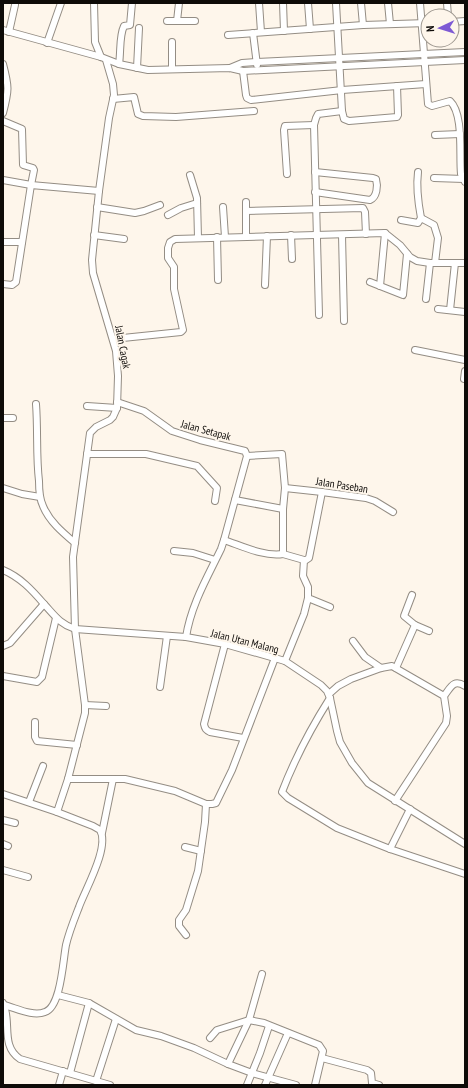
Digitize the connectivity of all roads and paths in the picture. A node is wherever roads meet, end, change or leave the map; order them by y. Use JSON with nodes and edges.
{"nodes":[{"id":1,"x":61,"y":3,"type":"edge"},
{"id":2,"x":94,"y":3,"type":"edge"},
{"id":3,"x":132,"y":3,"type":"edge"},
{"id":4,"x":179,"y":3,"type":"edge"},
{"id":5,"x":259,"y":3,"type":"edge"},
{"id":6,"x":283,"y":3,"type":"edge"},
{"id":7,"x":308,"y":3,"type":"edge"},
{"id":8,"x":336,"y":3,"type":"edge"},
{"id":9,"x":360,"y":3,"type":"edge"},
{"id":10,"x":388,"y":3,"type":"edge"},
{"id":11,"x":15,"y":5,"type":"dead end"},
{"id":12,"x":167,"y":21,"type":"dead end"},
{"id":13,"x":177,"y":21,"type":"junction"},
{"id":14,"x":195,"y":21,"type":"dead end"},
{"id":15,"x":390,"y":24,"type":"junction"},
{"id":16,"x":420,"y":24,"type":"edge"},
{"id":17,"x":363,"y":25,"type":"junction"},
{"id":18,"x":139,"y":28,"type":"dead end"},
{"id":19,"x":337,"y":28,"type":"junction"},
{"id":20,"x":310,"y":29,"type":"junction"},
{"id":21,"x":6,"y":31,"type":"edge"},
{"id":22,"x":284,"y":31,"type":"junction"},
{"id":23,"x":261,"y":32,"type":"junction"},
{"id":24,"x":253,"y":33,"type":"junction"},
{"id":25,"x":228,"y":35,"type":"dead end"},
{"id":26,"x":172,"y":42,"type":"dead end"},
{"id":27,"x":47,"y":43,"type":"junction"},
{"id":28,"x":423,"y":48,"type":"edge"},
{"id":29,"x":465,"y":52,"type":"edge"},
{"id":30,"x":423,"y":54,"type":"junction"},
{"id":31,"x":339,"y":57,"type":"junction"},
{"id":32,"x":103,"y":58,"type":"junction"},
{"id":33,"x":465,"y":60,"type":"edge"},
{"id":34,"x":257,"y":62,"type":"junction"},
{"id":35,"x":424,"y":62,"type":"junction"},
{"id":36,"x":119,"y":64,"type":"junction"},
{"id":37,"x":3,"y":66,"type":"edge"},
{"id":38,"x":340,"y":66,"type":"junction"},
{"id":39,"x":137,"y":68,"type":"junction"},
{"id":40,"x":230,"y":68,"type":"junction"},
{"id":41,"x":172,"y":69,"type":"junction"},
{"id":42,"x":257,"y":70,"type":"junction"},
{"id":43,"x":243,"y":71,"type":"junction"},
{"id":44,"x":426,"y":84,"type":"junction"},
{"id":45,"x":6,"y":85,"type":"edge"},
{"id":46,"x":397,"y":86,"type":"junction"},
{"id":47,"x":342,"y":90,"type":"junction"},
{"id":48,"x":113,"y":99,"type":"junction"},
{"id":49,"x":254,"y":111,"type":"dead end"},
{"id":50,"x":342,"y":111,"type":"junction"},
{"id":51,"x":3,"y":113,"type":"edge"},
{"id":52,"x":3,"y":121,"type":"edge"},
{"id":53,"x":314,"y":125,"type":"junction"},
{"id":54,"x":460,"y":134,"type":"junction"},
{"id":55,"x":435,"y":135,"type":"dead end"},
{"id":56,"x":315,"y":172,"type":"junction"},
{"id":57,"x":418,"y":172,"type":"dead end"},
{"id":58,"x":287,"y":174,"type":"dead end"},
{"id":59,"x":190,"y":175,"type":"dead end"},
{"id":60,"x":434,"y":178,"type":"dead end"},
{"id":61,"x":3,"y":180,"type":"edge"},
{"id":62,"x":464,"y":181,"type":"edge"},
{"id":63,"x":31,"y":185,"type":"junction"},
{"id":64,"x":98,"y":191,"type":"junction"},
{"id":65,"x":316,"y":192,"type":"junction"},
{"id":66,"x":246,"y":202,"type":"dead end"},
{"id":67,"x":197,"y":203,"type":"junction"},
{"id":68,"x":160,"y":206,"type":"dead end"},
{"id":69,"x":97,"y":207,"type":"junction"},
{"id":70,"x":223,"y":207,"type":"dead end"},
{"id":71,"x":316,"y":210,"type":"junction"},
{"id":72,"x":246,"y":211,"type":"junction"},
{"id":73,"x":168,"y":215,"type":"dead end"},
{"id":74,"x":421,"y":218,"type":"junction"},
{"id":75,"x":401,"y":220,"type":"dead end"},
{"id":76,"x":385,"y":233,"type":"junction"},
{"id":77,"x":366,"y":234,"type":"junction"},
{"id":78,"x":94,"y":235,"type":"junction"},
{"id":79,"x":291,"y":235,"type":"junction"},
{"id":80,"x":317,"y":235,"type":"junction"},
{"id":81,"x":342,"y":235,"type":"junction"},
{"id":82,"x":246,"y":236,"type":"junction"},
{"id":83,"x":267,"y":236,"type":"junction"},
{"id":84,"x":217,"y":237,"type":"junction"},
{"id":85,"x":225,"y":237,"type":"junction"},
{"id":86,"x":198,"y":238,"type":"junction"},
{"id":87,"x":124,"y":239,"type":"dead end"},
{"id":88,"x":3,"y":242,"type":"edge"},
{"id":89,"x":22,"y":242,"type":"junction"},
{"id":90,"x":407,"y":254,"type":"junction"},
{"id":91,"x":292,"y":259,"type":"dead end"},
{"id":92,"x":433,"y":263,"type":"junction"},
{"id":93,"x":455,"y":263,"type":"junction"},
{"id":94,"x":465,"y":263,"type":"edge"},
{"id":95,"x":218,"y":280,"type":"dead end"},
{"id":96,"x":370,"y":282,"type":"dead end"},
{"id":97,"x":3,"y":284,"type":"edge"},
{"id":98,"x":265,"y":285,"type":"dead end"},
{"id":99,"x":380,"y":286,"type":"junction"},
{"id":100,"x":426,"y":299,"type":"dead end"},
{"id":101,"x":438,"y":309,"type":"dead end"},
{"id":102,"x":450,"y":310,"type":"junction"},
{"id":103,"x":465,"y":312,"type":"edge"},
{"id":104,"x":319,"y":315,"type":"dead end"},
{"id":105,"x":344,"y":321,"type":"dead end"},
{"id":106,"x":112,"y":339,"type":"junction"},
{"id":107,"x":415,"y":350,"type":"dead end"},
{"id":108,"x":465,"y":360,"type":"edge"},
{"id":109,"x":465,"y":371,"type":"edge"},
{"id":110,"x":464,"y":379,"type":"dead end"},
{"id":111,"x":36,"y":404,"type":"dead end"},
{"id":112,"x":117,"y":405,"type":"junction"},
{"id":113,"x":87,"y":406,"type":"dead end"},
{"id":114,"x":3,"y":418,"type":"edge"},
{"id":115,"x":13,"y":418,"type":"dead end"},
{"id":116,"x":87,"y":454,"type":"junction"},
{"id":117,"x":247,"y":456,"type":"junction"},
{"id":118,"x":3,"y":488,"type":"edge"},
{"id":119,"x":285,"y":488,"type":"junction"},
{"id":120,"x":322,"y":492,"type":"junction"},
{"id":121,"x":40,"y":497,"type":"junction"},
{"id":122,"x":235,"y":500,"type":"junction"},
{"id":123,"x":215,"y":501,"type":"dead end"},
{"id":124,"x":283,"y":509,"type":"junction"},
{"id":125,"x":393,"y":512,"type":"dead end"},
{"id":126,"x":224,"y":540,"type":"junction"},
{"id":127,"x":75,"y":542,"type":"junction"},
{"id":128,"x":174,"y":551,"type":"dead end"},
{"id":129,"x":283,"y":554,"type":"junction"},
{"id":130,"x":216,"y":560,"type":"junction"},
{"id":131,"x":304,"y":560,"type":"junction"},
{"id":132,"x":3,"y":570,"type":"edge"},
{"id":133,"x":412,"y":595,"type":"dead end"},
{"id":134,"x":308,"y":598,"type":"junction"},
{"id":135,"x":44,"y":604,"type":"junction"},
{"id":136,"x":330,"y":606,"type":"dead end"},
{"id":137,"x":56,"y":618,"type":"junction"},
{"id":138,"x":416,"y":625,"type":"junction"},
{"id":139,"x":75,"y":629,"type":"junction"},
{"id":140,"x":429,"y":631,"type":"dead end"},
{"id":141,"x":167,"y":636,"type":"junction"},
{"id":142,"x":186,"y":637,"type":"junction"},
{"id":143,"x":353,"y":641,"type":"dead end"},
{"id":144,"x":224,"y":644,"type":"junction"},
{"id":145,"x":3,"y":646,"type":"edge"},
{"id":146,"x":275,"y":658,"type":"junction"},
{"id":147,"x":285,"y":662,"type":"junction"},
{"id":148,"x":381,"y":668,"type":"junction"},
{"id":149,"x":396,"y":668,"type":"junction"},
{"id":150,"x":3,"y":676,"type":"edge"},
{"id":151,"x":465,"y":685,"type":"edge"},
{"id":152,"x":160,"y":687,"type":"dead end"},
{"id":153,"x":330,"y":696,"type":"junction"},
{"id":154,"x":444,"y":696,"type":"junction"},
{"id":155,"x":85,"y":705,"type":"junction"},
{"id":156,"x":106,"y":706,"type":"dead end"},
{"id":157,"x":35,"y":722,"type":"dead end"},
{"id":158,"x":243,"y":738,"type":"junction"},
{"id":159,"x":77,"y":745,"type":"junction"},
{"id":160,"x":42,"y":766,"type":"dead end"},
{"id":161,"x":113,"y":779,"type":"junction"},
{"id":162,"x":68,"y":780,"type":"junction"},
{"id":163,"x":3,"y":794,"type":"edge"},
{"id":164,"x":395,"y":801,"type":"junction"},
{"id":165,"x":29,"y":802,"type":"junction"},
{"id":166,"x":206,"y":804,"type":"junction"},
{"id":167,"x":410,"y":809,"type":"junction"},
{"id":168,"x":58,"y":812,"type":"junction"},
{"id":169,"x":3,"y":820,"type":"edge"},
{"id":170,"x":15,"y":823,"type":"dead end"},
{"id":171,"x":102,"y":833,"type":"junction"},
{"id":172,"x":465,"y":844,"type":"edge"},
{"id":173,"x":185,"y":847,"type":"dead end"},
{"id":174,"x":390,"y":849,"type":"junction"},
{"id":175,"x":201,"y":851,"type":"junction"},
{"id":176,"x":3,"y":870,"type":"edge"},
{"id":177,"x":465,"y":874,"type":"edge"},
{"id":178,"x":28,"y":877,"type":"dead end"},
{"id":179,"x":186,"y":935,"type":"dead end"},
{"id":180,"x":262,"y":974,"type":"dead end"},
{"id":181,"x":58,"y":995,"type":"junction"},
{"id":182,"x":89,"y":1003,"type":"junction"},
{"id":183,"x":4,"y":1004,"type":"edge"},
{"id":184,"x":116,"y":1019,"type":"junction"},
{"id":185,"x":249,"y":1020,"type":"junction"},
{"id":186,"x":269,"y":1026,"type":"junction"},
{"id":187,"x":288,"y":1032,"type":"junction"},
{"id":188,"x":210,"y":1038,"type":"dead end"},
{"id":189,"x":322,"y":1058,"type":"junction"},
{"id":190,"x":228,"y":1064,"type":"junction"},
{"id":191,"x":67,"y":1072,"type":"junction"},
{"id":192,"x":252,"y":1073,"type":"junction"},
{"id":193,"x":268,"y":1078,"type":"junction"},
{"id":194,"x":96,"y":1081,"type":"junction"},
{"id":195,"x":59,"y":1085,"type":"edge"},
{"id":196,"x":110,"y":1085,"type":"edge"},
{"id":197,"x":247,"y":1085,"type":"edge"},
{"id":198,"x":265,"y":1085,"type":"edge"},
{"id":199,"x":296,"y":1085,"type":"edge"},
{"id":200,"x":315,"y":1085,"type":"edge"},
{"id":201,"x":379,"y":1085,"type":"edge"}],
"edges":[{"from":1,"to":27,"type":"street"},
{"from":2,"to":32,"type":"street","name":"Jalan Cagak"},
{"from":3,"to":36,"type":"street"},
{"from":4,"to":13,"type":"street"},
{"from":5,"to":23,"type":"street"},
{"from":6,"to":22,"type":"street"},
{"from":7,"to":20,"type":"street"},
{"from":8,"to":19,"type":"street"},
{"from":9,"to":17,"type":"street"},
{"from":10,"to":15,"type":"street"},
{"from":11,"to":21,"type":"street"},
{"from":12,"to":13,"type":"street"},
{"from":13,"to":14,"type":"street"},
{"from":15,"to":16,"type":"street"},
{"from":15,"to":17,"type":"street"},
{"from":17,"to":19,"type":"street"},
{"from":18,"to":39,"type":"street"},
{"from":19,"to":20,"type":"street"},
{"from":19,"to":31,"type":"street"},
{"from":20,"to":22,"type":"street"},
{"from":21,"to":27,"type":"street"},
{"from":22,"to":23,"type":"street"},
{"from":23,"to":24,"type":"street"},
{"from":24,"to":25,"type":"street"},
{"from":24,"to":34,"type":"street"},
{"from":26,"to":41,"type":"street"},
{"from":27,"to":32,"type":"street"},
{"from":28,"to":30,"type":"street"},
{"from":29,"to":30,"type":"street"},
{"from":30,"to":31,"type":"street"},
{"from":30,"to":35,"type":"street"},
{"from":31,"to":34,"type":"street"},
{"from":31,"to":38,"type":"street"},
{"from":32,"to":36,"type":"street"},
{"from":32,"to":48,"type":"street","name":"Jalan Cagak"},
{"from":33,"to":35,"type":"street"},
{"from":34,"to":40,"type":"street"},
{"from":34,"to":42,"type":"street"},
{"from":35,"to":38,"type":"street"},
{"from":35,"to":44,"type":"street"},
{"from":36,"to":39,"type":"street"},
{"from":37,"to":45,"type":"street"},
{"from":38,"to":42,"type":"street"},
{"from":38,"to":47,"type":"street"},
{"from":39,"to":41,"type":"street"},
{"from":40,"to":41,"type":"street"},
{"from":40,"to":43,"type":"street"},
{"from":42,"to":43,"type":"street"},
{"from":43,"to":47,"type":"street"},
{"from":44,"to":46,"type":"street"},
{"from":44,"to":54,"type":"street"},
{"from":45,"to":51,"type":"street"},
{"from":46,"to":47,"type":"street"},
{"from":46,"to":50,"type":"street"},
{"from":47,"to":50,"type":"street"},
{"from":48,"to":49,"type":"street"},
{"from":48,"to":64,"type":"street","name":"Jalan Cagak"},
{"from":50,"to":53,"type":"street"},
{"from":52,"to":63,"type":"street"},
{"from":53,"to":56,"type":"street"},
{"from":53,"to":58,"type":"street"},
{"from":54,"to":55,"type":"street"},
{"from":54,"to":62,"type":"street"},
{"from":56,"to":65,"type":"street"},
{"from":56,"to":65,"type":"street"},
{"from":57,"to":74,"type":"street"},
{"from":59,"to":67,"type":"street"},
{"from":60,"to":62,"type":"street"},
{"from":61,"to":63,"type":"street"},
{"from":63,"to":64,"type":"street"},
{"from":63,"to":89,"type":"street"},
{"from":64,"to":69,"type":"street","name":"Jalan Cagak"},
{"from":65,"to":71,"type":"street"},
{"from":66,"to":72,"type":"street"},
{"from":67,"to":73,"type":"street"},
{"from":67,"to":86,"type":"street"},
{"from":68,"to":69,"type":"street"},
{"from":69,"to":78,"type":"street","name":"Jalan Cagak"},
{"from":70,"to":85,"type":"street"},
{"from":71,"to":72,"type":"street"},
{"from":71,"to":77,"type":"street"},
{"from":71,"to":80,"type":"street"},
{"from":72,"to":82,"type":"street"},
{"from":74,"to":75,"type":"street"},
{"from":74,"to":92,"type":"street"},
{"from":76,"to":77,"type":"street"},
{"from":76,"to":90,"type":"street"},
{"from":76,"to":99,"type":"street"},
{"from":77,"to":81,"type":"street"},
{"from":78,"to":87,"type":"street"},
{"from":78,"to":106,"type":"street","name":"Jalan Cagak"},
{"from":79,"to":80,"type":"street"},
{"from":79,"to":83,"type":"street"},
{"from":79,"to":91,"type":"street"},
{"from":80,"to":81,"type":"street"},
{"from":80,"to":104,"type":"street"},
{"from":81,"to":105,"type":"street"},
{"from":82,"to":83,"type":"street"},
{"from":82,"to":85,"type":"street"},
{"from":83,"to":98,"type":"street"},
{"from":84,"to":85,"type":"street"},
{"from":84,"to":86,"type":"street"},
{"from":84,"to":95,"type":"street"},
{"from":86,"to":106,"type":"street"},
{"from":88,"to":89,"type":"street"},
{"from":89,"to":97,"type":"street"},
{"from":90,"to":92,"type":"street"},
{"from":90,"to":99,"type":"street"},
{"from":92,"to":93,"type":"street"},
{"from":92,"to":100,"type":"street"},
{"from":93,"to":94,"type":"street"},
{"from":93,"to":102,"type":"street"},
{"from":96,"to":99,"type":"street"},
{"from":101,"to":102,"type":"street"},
{"from":102,"to":103,"type":"street"},
{"from":106,"to":112,"type":"street","name":"Jalan Cagak"},
{"from":107,"to":108,"type":"street"},
{"from":109,"to":110,"type":"street"},
{"from":111,"to":121,"type":"street"},
{"from":112,"to":113,"type":"street"},
{"from":112,"to":116,"type":"street"},
{"from":112,"to":117,"type":"street","name":"Jalan Setapak"},
{"from":114,"to":115,"type":"street"},
{"from":116,"to":123,"type":"street"},
{"from":116,"to":127,"type":"street"},
{"from":117,"to":119,"type":"street"},
{"from":117,"to":122,"type":"street"},
{"from":118,"to":121,"type":"street"},
{"from":119,"to":120,"type":"street","name":"Jalan Paseban"},
{"from":119,"to":124,"type":"street"},
{"from":120,"to":125,"type":"street","name":"Jalan Paseban"},
{"from":120,"to":131,"type":"street"},
{"from":121,"to":127,"type":"street"},
{"from":122,"to":124,"type":"street"},
{"from":122,"to":126,"type":"street"},
{"from":124,"to":129,"type":"street"},
{"from":126,"to":129,"type":"street"},
{"from":126,"to":130,"type":"street"},
{"from":127,"to":139,"type":"street"},
{"from":128,"to":130,"type":"street"},
{"from":129,"to":131,"type":"street"},
{"from":130,"to":142,"type":"street"},
{"from":131,"to":134,"type":"street"},
{"from":132,"to":135,"type":"street"},
{"from":133,"to":138,"type":"street"},
{"from":134,"to":136,"type":"street"},
{"from":134,"to":147,"type":"street"},
{"from":135,"to":137,"type":"street"},
{"from":135,"to":145,"type":"street"},
{"from":137,"to":139,"type":"street"},
{"from":137,"to":150,"type":"street"},
{"from":138,"to":140,"type":"street"},
{"from":138,"to":149,"type":"street"},
{"from":139,"to":141,"type":"street","name":"Jalan Utan Malang"},
{"from":139,"to":155,"type":"street"},
{"from":141,"to":142,"type":"street","name":"Jalan Utan Malang"},
{"from":141,"to":152,"type":"street"},
{"from":142,"to":144,"type":"street","name":"Jalan Utan Malang"},
{"from":143,"to":148,"type":"street"},
{"from":144,"to":146,"type":"street","name":"Jalan Utan Malang"},
{"from":144,"to":158,"type":"street"},
{"from":146,"to":147,"type":"street","name":"Jalan Utan Malang"},
{"from":146,"to":158,"type":"street"},
{"from":147,"to":153,"type":"street","name":"Jalan Utan Malang"},
{"from":148,"to":149,"type":"street"},
{"from":148,"to":153,"type":"street"},
{"from":149,"to":154,"type":"street"},
{"from":151,"to":154,"type":"street"},
{"from":153,"to":164,"type":"street"},
{"from":153,"to":174,"type":"street"},
{"from":154,"to":164,"type":"street"},
{"from":155,"to":156,"type":"street"},
{"from":155,"to":159,"type":"street"},
{"from":157,"to":159,"type":"street"},
{"from":158,"to":166,"type":"street"},
{"from":159,"to":162,"type":"street"},
{"from":160,"to":165,"type":"street"},
{"from":161,"to":162,"type":"street"},
{"from":161,"to":166,"type":"street"},
{"from":161,"to":171,"type":"street"},
{"from":162,"to":168,"type":"street"},
{"from":163,"to":165,"type":"street"},
{"from":164,"to":167,"type":"street"},
{"from":165,"to":168,"type":"street"},
{"from":166,"to":175,"type":"street"},
{"from":167,"to":172,"type":"street"},
{"from":167,"to":174,"type":"street"},
{"from":168,"to":171,"type":"street"},
{"from":169,"to":170,"type":"street"},
{"from":171,"to":181,"type":"street"},
{"from":173,"to":175,"type":"street"},
{"from":174,"to":177,"type":"street"},
{"from":175,"to":179,"type":"street"},
{"from":176,"to":178,"type":"street"},
{"from":180,"to":185,"type":"street"},
{"from":181,"to":182,"type":"street"},
{"from":181,"to":183,"type":"street"},
{"from":182,"to":184,"type":"street"},
{"from":182,"to":191,"type":"street"},
{"from":183,"to":191,"type":"street"},
{"from":184,"to":190,"type":"street"},
{"from":184,"to":194,"type":"street"},
{"from":185,"to":186,"type":"street"},
{"from":185,"to":188,"type":"street"},
{"from":185,"to":190,"type":"street"},
{"from":186,"to":187,"type":"street"},
{"from":186,"to":192,"type":"street"},
{"from":187,"to":189,"type":"street"},
{"from":187,"to":193,"type":"street"},
{"from":189,"to":200,"type":"street"},
{"from":189,"to":201,"type":"street"},
{"from":190,"to":192,"type":"street"},
{"from":191,"to":194,"type":"street"},
{"from":191,"to":195,"type":"street"},
{"from":192,"to":193,"type":"street"},
{"from":192,"to":197,"type":"street"},
{"from":193,"to":198,"type":"street"},
{"from":193,"to":199,"type":"street"},
{"from":194,"to":196,"type":"street"}]}
